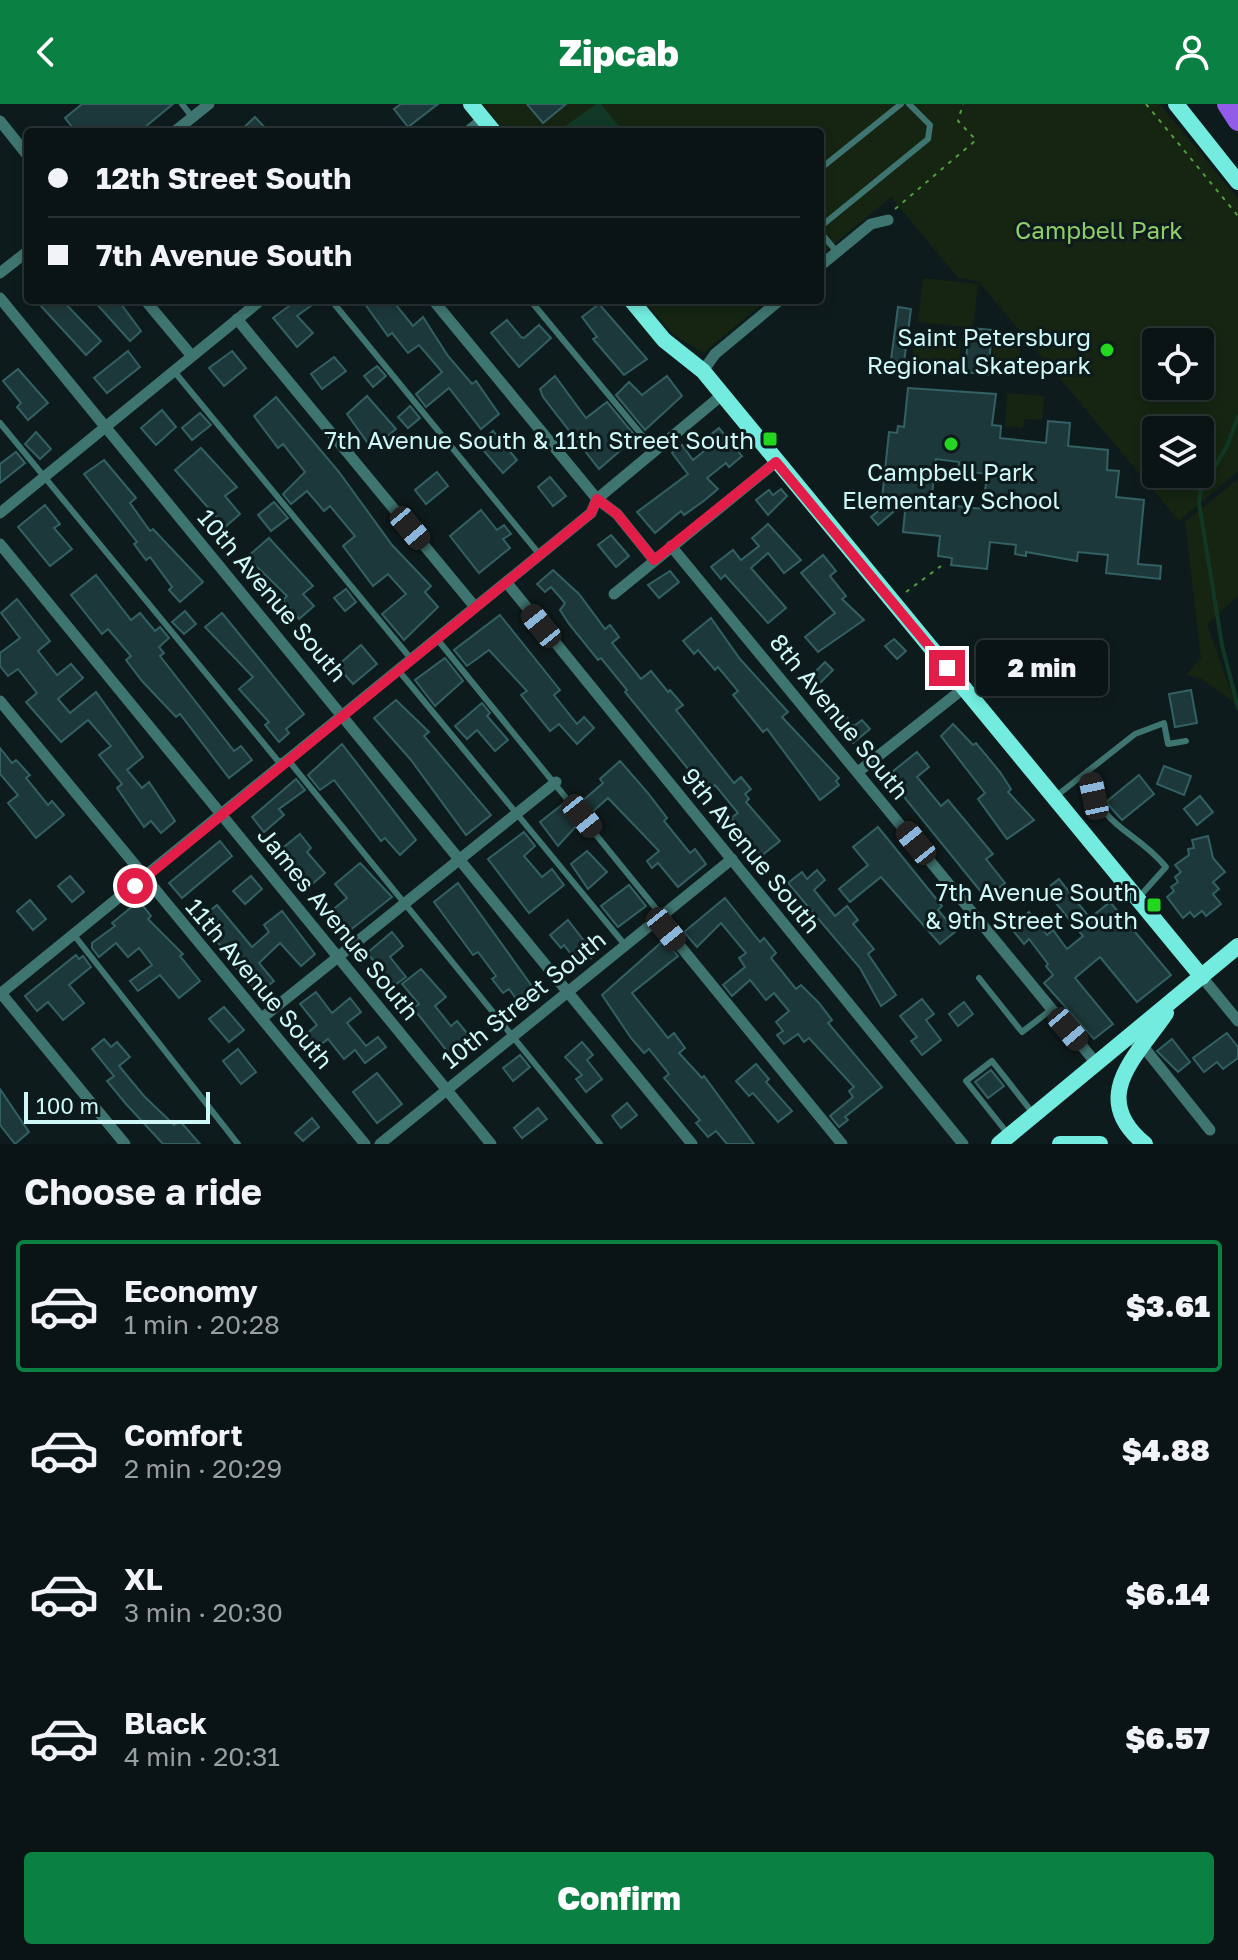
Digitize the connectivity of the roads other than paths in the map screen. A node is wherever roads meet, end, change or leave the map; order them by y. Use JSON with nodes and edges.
{"nodes":[{"id":1,"x":182,"y":104,"type":"edge"},
{"id":2,"x":209,"y":104,"type":"edge"},
{"id":3,"x":901,"y":104,"type":"edge"},
{"id":4,"x":909,"y":104,"type":"edge"},
{"id":5,"x":1176,"y":104,"type":"edge"},
{"id":6,"x":1227,"y":104,"type":"edge"},
{"id":7,"x":192,"y":117,"type":"junction"},
{"id":8,"x":0,"y":121,"type":"edge"},
{"id":9,"x":1238,"y":121,"type":"edge"},
{"id":10,"x":179,"y":128,"type":"edge"},
{"id":11,"x":4,"y":136,"type":"edge"},
{"id":12,"x":24,"y":153,"type":"edge"},
{"id":13,"x":824,"y":166,"type":"edge"},
{"id":14,"x":1238,"y":182,"type":"edge"},
{"id":15,"x":888,"y":220,"type":"road end"},
{"id":16,"x":824,"y":227,"type":"edge"},
{"id":17,"x":824,"y":235,"type":"edge"},
{"id":18,"x":837,"y":252,"type":"junction"},
{"id":19,"x":24,"y":254,"type":"edge"},
{"id":20,"x":824,"y":263,"type":"edge"},
{"id":21,"x":0,"y":273,"type":"edge"},
{"id":22,"x":0,"y":298,"type":"edge"},
{"id":23,"x":148,"y":304,"type":"edge"},
{"id":24,"x":256,"y":304,"type":"edge"},
{"id":25,"x":334,"y":304,"type":"edge"},
{"id":26,"x":436,"y":304,"type":"edge"},
{"id":27,"x":533,"y":304,"type":"edge"},
{"id":28,"x":634,"y":304,"type":"edge"},
{"id":29,"x":775,"y":304,"type":"edge"},
{"id":30,"x":237,"y":319,"type":"junction"},
{"id":31,"x":191,"y":355,"type":"junction"},
{"id":32,"x":173,"y":370,"type":"junction"},
{"id":33,"x":703,"y":371,"type":"junction"},
{"id":34,"x":722,"y":395,"type":"junction"},
{"id":35,"x":0,"y":423,"type":"edge"},
{"id":36,"x":105,"y":426,"type":"junction"},
{"id":37,"x":655,"y":451,"type":"junction"},
{"id":38,"x":776,"y":462,"type":"junction"},
{"id":39,"x":44,"y":477,"type":"junction"},
{"id":40,"x":597,"y":499,"type":"junction"},
{"id":41,"x":0,"y":513,"type":"edge"},
{"id":42,"x":0,"y":544,"type":"edge"},
{"id":43,"x":671,"y":546,"type":"junction"},
{"id":44,"x":540,"y":555,"type":"junction"},
{"id":45,"x":654,"y":560,"type":"junction"},
{"id":46,"x":507,"y":583,"type":"junction"},
{"id":47,"x":614,"y":594,"type":"dead end"},
{"id":48,"x":475,"y":607,"type":"junction"},
{"id":49,"x":437,"y":639,"type":"junction"},
{"id":50,"x":412,"y":660,"type":"junction"},
{"id":51,"x":399,"y":671,"type":"junction"},
{"id":52,"x":964,"y":688,"type":"junction"},
{"id":53,"x":0,"y":701,"type":"edge"},
{"id":54,"x":344,"y":715,"type":"junction"},
{"id":55,"x":1186,"y":741,"type":"dead end"},
{"id":56,"x":289,"y":761,"type":"junction"},
{"id":57,"x":1088,"y":771,"type":"junction"},
{"id":58,"x":858,"y":772,"type":"junction"},
{"id":59,"x":556,"y":782,"type":"junction"},
{"id":60,"x":1055,"y":797,"type":"junction"},
{"id":61,"x":516,"y":814,"type":"junction"},
{"id":62,"x":223,"y":815,"type":"junction"},
{"id":63,"x":459,"y":859,"type":"junction"},
{"id":64,"x":732,"y":859,"type":"junction"},
{"id":65,"x":145,"y":878,"type":"junction"},
{"id":66,"x":1137,"y":899,"type":"junction"},
{"id":67,"x":404,"y":903,"type":"junction"},
{"id":68,"x":660,"y":918,"type":"junction"},
{"id":69,"x":74,"y":935,"type":"junction"},
{"id":70,"x":625,"y":945,"type":"junction"},
{"id":71,"x":1238,"y":946,"type":"edge"},
{"id":72,"x":338,"y":955,"type":"junction"},
{"id":73,"x":979,"y":978,"type":"dead end"},
{"id":74,"x":1195,"y":983,"type":"junction"},
{"id":75,"x":0,"y":993,"type":"edge"},
{"id":76,"x":569,"y":993,"type":"junction"},
{"id":77,"x":1052,"y":1009,"type":"junction"},
{"id":78,"x":262,"y":1018,"type":"junction"},
{"id":79,"x":1238,"y":1021,"type":"edge"},
{"id":80,"x":513,"y":1037,"type":"junction"},
{"id":81,"x":1124,"y":1040,"type":"junction"},
{"id":82,"x":1142,"y":1045,"type":"junction"},
{"id":83,"x":1096,"y":1063,"type":"junction"},
{"id":84,"x":447,"y":1089,"type":"junction"},
{"id":85,"x":1035,"y":1115,"type":"junction"},
{"id":86,"x":1210,"y":1130,"type":"dead end"},
{"id":87,"x":1004,"y":1140,"type":"edge"},
{"id":88,"x":955,"y":1141,"type":"edge"},
{"id":89,"x":125,"y":1144,"type":"edge"},
{"id":90,"x":238,"y":1144,"type":"edge"},
{"id":91,"x":365,"y":1144,"type":"edge"},
{"id":92,"x":380,"y":1144,"type":"edge"},
{"id":93,"x":491,"y":1144,"type":"edge"},
{"id":94,"x":600,"y":1144,"type":"edge"},
{"id":95,"x":692,"y":1144,"type":"edge"},
{"id":96,"x":842,"y":1144,"type":"edge"},
{"id":97,"x":1060,"y":1144,"type":"edge"},
{"id":98,"x":1100,"y":1144,"type":"edge"},
{"id":99,"x":1145,"y":1144,"type":"edge"}],
"edges":[{"from":1,"to":7,"type":"lane"},
{"from":2,"to":7,"type":"street"},
{"from":3,"to":13,"type":"lane"},
{"from":4,"to":16,"type":"lane"},
{"from":5,"to":14,"type":"street"},
{"from":6,"to":9,"type":"highway"},
{"from":7,"to":10,"type":"street"},
{"from":8,"to":11,"type":"street"},
{"from":11,"to":12,"type":"street"},
{"from":15,"to":18,"type":"street"},
{"from":17,"to":18,"type":"lane"},
{"from":18,"to":20,"type":"street"},
{"from":19,"to":21,"type":"street"},
{"from":22,"to":36,"type":"street","name":"10th Avenue South"},
{"from":23,"to":31,"type":"street"},
{"from":24,"to":30,"type":"street"},
{"from":25,"to":44,"type":"lane"},
{"from":26,"to":40,"type":"street"},
{"from":27,"to":37,"type":"lane"},
{"from":28,"to":33,"type":"street"},
{"from":29,"to":33,"type":"street"},
{"from":30,"to":31,"type":"street"},
{"from":30,"to":48,"type":"street"},
{"from":31,"to":32,"type":"street"},
{"from":32,"to":36,"type":"street"},
{"from":32,"to":50,"type":"lane"},
{"from":33,"to":34,"type":"street"},
{"from":34,"to":37,"type":"street"},
{"from":34,"to":38,"type":"street"},
{"from":35,"to":39,"type":"lane"},
{"from":36,"to":39,"type":"street"},
{"from":36,"to":54,"type":"street","name":"10th Avenue South"},
{"from":37,"to":40,"type":"street"},
{"from":38,"to":43,"type":"street"},
{"from":38,"to":52,"type":"street"},
{"from":39,"to":41,"type":"street"},
{"from":39,"to":56,"type":"lane"},
{"from":40,"to":44,"type":"street"},
{"from":40,"to":45,"type":"street"},
{"from":42,"to":62,"type":"street","name":"James Avenue South"},
{"from":43,"to":45,"type":"street"},
{"from":43,"to":58,"type":"street","name":"8th Avenue South"},
{"from":44,"to":46,"type":"street"},
{"from":45,"to":47,"type":"street"},
{"from":46,"to":48,"type":"street"},
{"from":46,"to":64,"type":"street","name":"9th Avenue South"},
{"from":48,"to":49,"type":"street"},
{"from":49,"to":50,"type":"street"},
{"from":49,"to":59,"type":"lane"},
{"from":50,"to":51,"type":"street"},
{"from":51,"to":54,"type":"street"},
{"from":51,"to":61,"type":"lane"},
{"from":52,"to":58,"type":"street"},
{"from":52,"to":60,"type":"street"},
{"from":53,"to":65,"type":"street","name":"11th Avenue South"},
{"from":54,"to":56,"type":"street"},
{"from":54,"to":63,"type":"street","name":"10th Avenue South"},
{"from":55,"to":57,"type":"lane"},
{"from":56,"to":62,"type":"street"},
{"from":56,"to":67,"type":"lane"},
{"from":57,"to":60,"type":"lane"},
{"from":57,"to":66,"type":"lane"},
{"from":58,"to":77,"type":"street","name":"8th Avenue South"},
{"from":59,"to":61,"type":"street"},
{"from":59,"to":68,"type":"lane"},
{"from":60,"to":66,"type":"street"},
{"from":61,"to":63,"type":"street"},
{"from":61,"to":70,"type":"lane"},
{"from":62,"to":65,"type":"street"},
{"from":62,"to":72,"type":"street","name":"James Avenue South"},
{"from":63,"to":67,"type":"street"},
{"from":63,"to":76,"type":"street","name":"10th Avenue South"},
{"from":64,"to":68,"type":"street","name":"10th Street South"},
{"from":64,"to":88,"type":"street","name":"9th Avenue South"},
{"from":65,"to":69,"type":"street"},
{"from":65,"to":78,"type":"street","name":"11th Avenue South"},
{"from":66,"to":74,"type":"street"},
{"from":67,"to":72,"type":"street"},
{"from":67,"to":80,"type":"lane"},
{"from":68,"to":70,"type":"street","name":"10th Street South"},
{"from":68,"to":96,"type":"street"},
{"from":69,"to":75,"type":"street"},
{"from":69,"to":90,"type":"lane"},
{"from":70,"to":76,"type":"street","name":"10th Street South"},
{"from":71,"to":74,"type":"street"},
{"from":72,"to":78,"type":"street"},
{"from":72,"to":84,"type":"street","name":"James Avenue South"},
{"from":73,"to":77,"type":"lane"},
{"from":74,"to":79,"type":"street"},
{"from":74,"to":81,"type":"street"},
{"from":74,"to":82,"type":"street"},
{"from":75,"to":89,"type":"street"},
{"from":76,"to":80,"type":"street","name":"10th Street South"},
{"from":76,"to":95,"type":"street","name":"10th Avenue South"},
{"from":77,"to":83,"type":"street","name":"8th Avenue South"},
{"from":78,"to":91,"type":"street","name":"11th Avenue South"},
{"from":80,"to":84,"type":"street","name":"10th Street South"},
{"from":80,"to":94,"type":"lane"},
{"from":81,"to":82,"type":"street"},
{"from":81,"to":83,"type":"street"},
{"from":82,"to":86,"type":"street"},
{"from":82,"to":99,"type":"street"},
{"from":83,"to":85,"type":"street"},
{"from":84,"to":92,"type":"street","name":"10th Street South"},
{"from":84,"to":93,"type":"street","name":"James Avenue South"},
{"from":85,"to":87,"type":"street"},
{"from":85,"to":87,"type":"lane"},
{"from":97,"to":98,"type":"street"}]}
